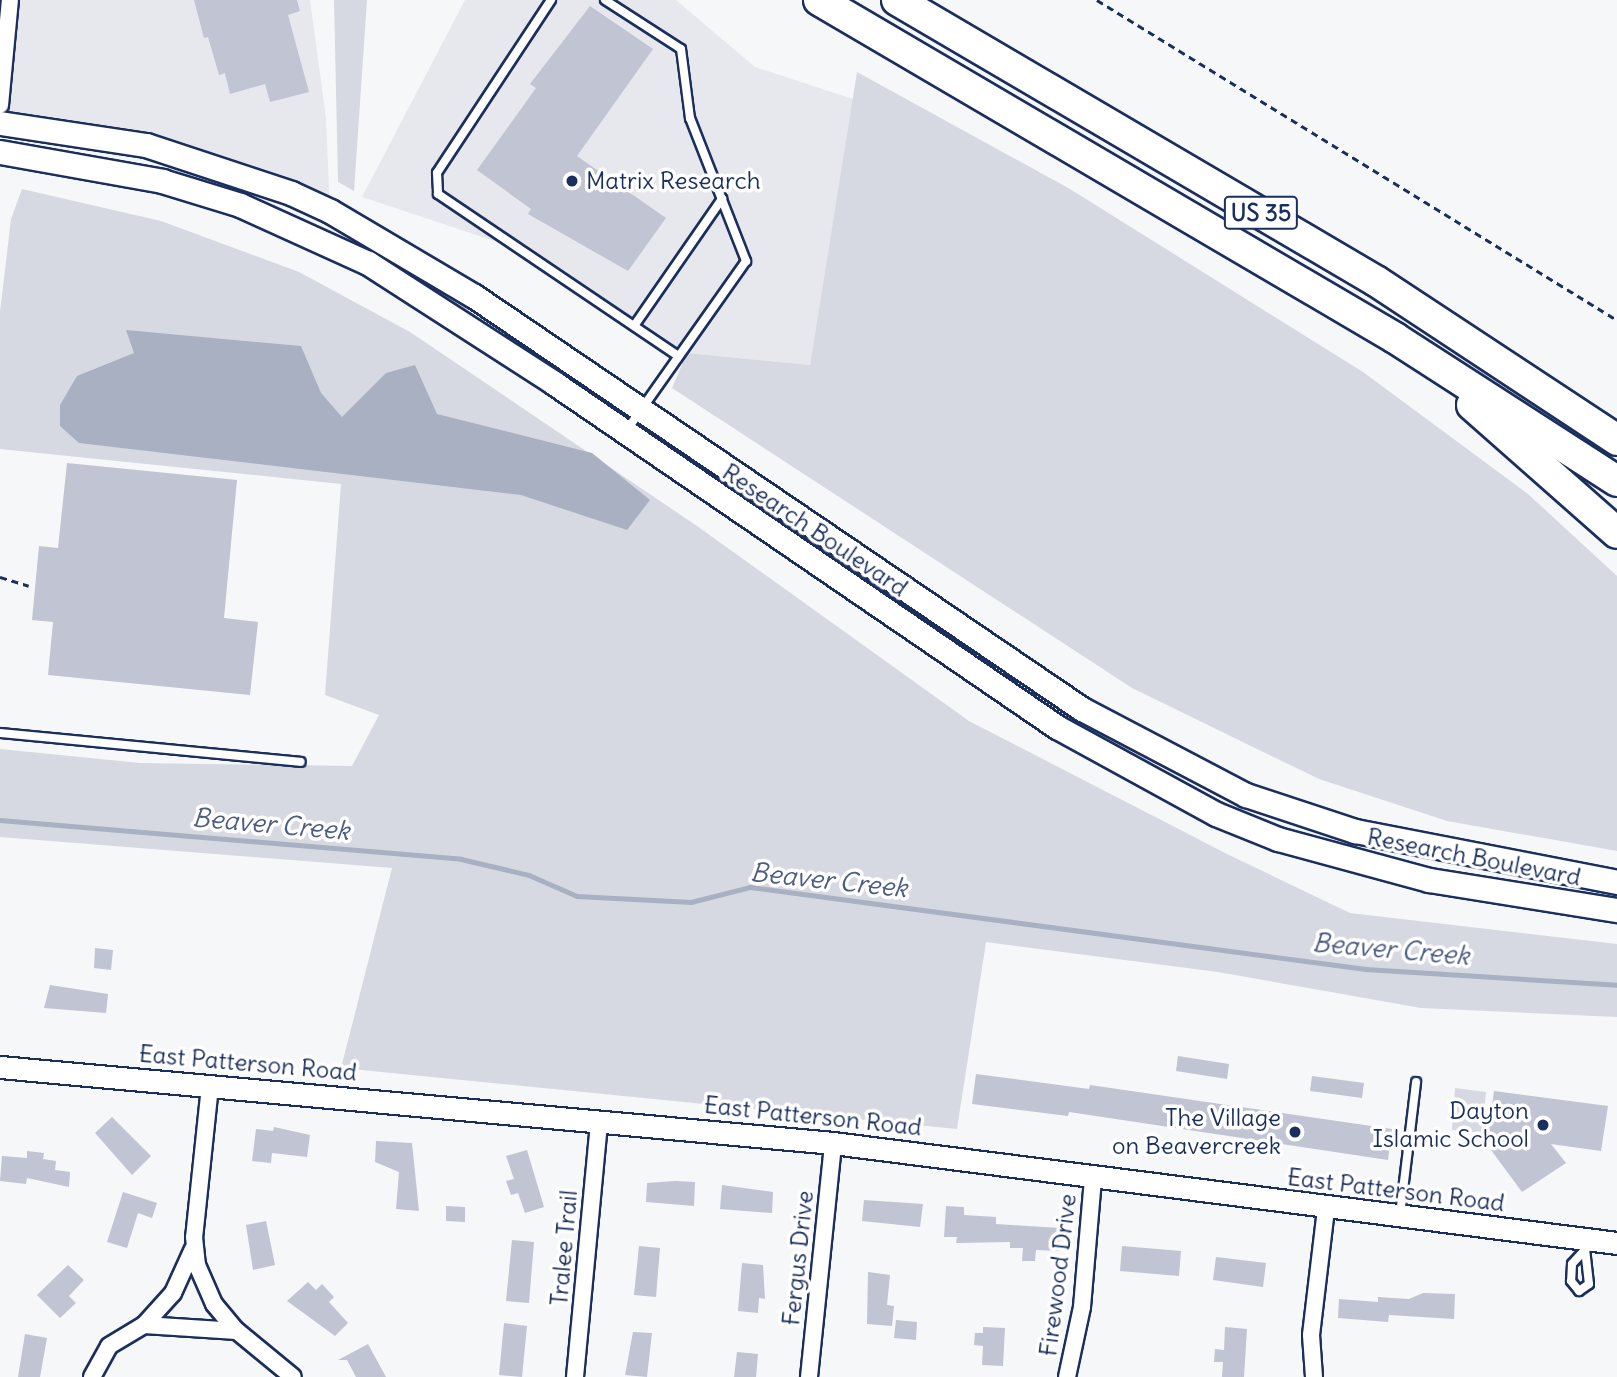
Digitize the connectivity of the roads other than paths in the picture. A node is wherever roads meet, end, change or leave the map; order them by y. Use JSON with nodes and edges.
{"nodes":[{"id":1,"x":10,"y":0,"type":"edge"},
{"id":2,"x":551,"y":0,"type":"edge"},
{"id":3,"x":605,"y":0,"type":"edge"},
{"id":4,"x":819,"y":0,"type":"edge"},
{"id":5,"x":897,"y":0,"type":"edge"},
{"id":6,"x":0,"y":105,"type":"edge"},
{"id":7,"x":0,"y":123,"type":"edge"},
{"id":8,"x":0,"y":152,"type":"edge"},
{"id":9,"x":722,"y":199,"type":"junction"},
{"id":10,"x":634,"y":326,"type":"junction"},
{"id":11,"x":1395,"y":338,"type":"junction"},
{"id":12,"x":678,"y":356,"type":"junction"},
{"id":13,"x":641,"y":409,"type":"junction"},
{"id":14,"x":625,"y":432,"type":"junction"},
{"id":15,"x":1617,"y":440,"type":"edge"},
{"id":16,"x":1617,"y":481,"type":"edge"},
{"id":17,"x":1617,"y":533,"type":"edge"},
{"id":18,"x":0,"y":733,"type":"edge"},
{"id":19,"x":302,"y":761,"type":"dead end"},
{"id":20,"x":1617,"y":882,"type":"edge"},
{"id":21,"x":1617,"y":910,"type":"edge"},
{"id":22,"x":0,"y":1067,"type":"edge"},
{"id":23,"x":1416,"y":1082,"type":"dead end"},
{"id":24,"x":210,"y":1086,"type":"junction"},
{"id":25,"x":599,"y":1123,"type":"junction"},
{"id":26,"x":833,"y":1143,"type":"junction"},
{"id":27,"x":1093,"y":1178,"type":"junction"},
{"id":28,"x":1326,"y":1209,"type":"junction"},
{"id":29,"x":1400,"y":1217,"type":"junction"},
{"id":30,"x":194,"y":1237,"type":"junction"},
{"id":31,"x":1617,"y":1243,"type":"edge"},
{"id":32,"x":144,"y":1325,"type":"junction"},
{"id":33,"x":237,"y":1331,"type":"junction"},
{"id":34,"x":92,"y":1377,"type":"edge"},
{"id":35,"x":293,"y":1377,"type":"edge"},
{"id":36,"x":575,"y":1377,"type":"edge"},
{"id":37,"x":809,"y":1377,"type":"edge"},
{"id":38,"x":1067,"y":1377,"type":"edge"},
{"id":39,"x":1314,"y":1377,"type":"edge"}],
"edges":[{"from":1,"to":6,"type":"street"},
{"from":2,"to":10,"type":"lane"},
{"from":3,"to":9,"type":"lane"},
{"from":4,"to":11,"type":"highway","number":"US 35"},
{"from":5,"to":15,"type":"highway","number":"US 35"},
{"from":7,"to":13,"type":"main road","name":"Research Boulevard"},
{"from":8,"to":14,"type":"main road","name":"Research Boulevard"},
{"from":9,"to":10,"type":"lane"},
{"from":9,"to":12,"type":"lane"},
{"from":10,"to":12,"type":"lane"},
{"from":11,"to":16,"type":"highway","number":"US 35"},
{"from":11,"to":17,"type":"highway"},
{"from":12,"to":13,"type":"lane"},
{"from":13,"to":14,"type":"lane"},
{"from":13,"to":20,"type":"main road","name":"Research Boulevard"},
{"from":14,"to":21,"type":"main road","name":"Research Boulevard"},
{"from":18,"to":19,"type":"lane"},
{"from":22,"to":24,"type":"street","name":"East Patterson Road"},
{"from":23,"to":29,"type":"lane"},
{"from":24,"to":25,"type":"street","name":"East Patterson Road"},
{"from":24,"to":30,"type":"street"},
{"from":25,"to":26,"type":"street","name":"East Patterson Road"},
{"from":25,"to":36,"type":"street","name":"Tralee Trail"},
{"from":26,"to":27,"type":"street","name":"East Patterson Road"},
{"from":26,"to":37,"type":"street","name":"Fergus Drive"},
{"from":27,"to":28,"type":"street","name":"East Patterson Road"},
{"from":27,"to":38,"type":"street","name":"Firewood Drive"},
{"from":28,"to":29,"type":"street","name":"East Patterson Road"},
{"from":28,"to":39,"type":"street"},
{"from":29,"to":31,"type":"street","name":"East Patterson Road"},
{"from":30,"to":32,"type":"street"},
{"from":30,"to":33,"type":"street"},
{"from":32,"to":33,"type":"street"},
{"from":32,"to":34,"type":"street"},
{"from":33,"to":35,"type":"street"}]}
